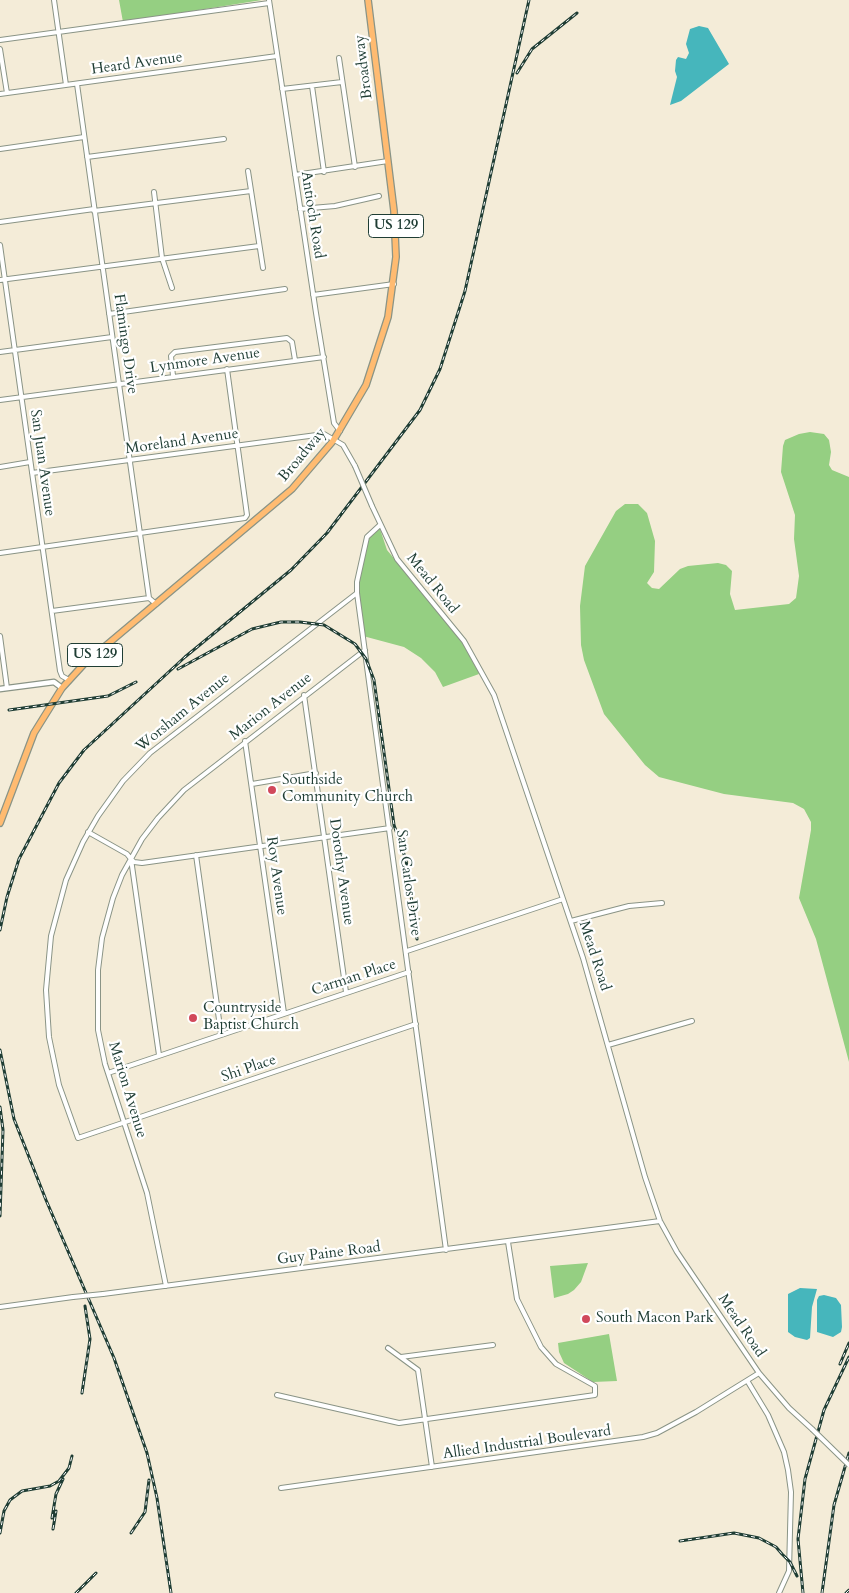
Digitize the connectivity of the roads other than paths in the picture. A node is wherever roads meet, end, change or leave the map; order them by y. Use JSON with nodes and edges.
{"nodes":[{"id":1,"x":54,"y":0,"type":"edge"},
{"id":2,"x":368,"y":0,"type":"edge"},
{"id":3,"x":269,"y":1,"type":"edge"},
{"id":4,"x":58,"y":31,"type":"junction"},
{"id":5,"x":0,"y":40,"type":"edge"},
{"id":6,"x":0,"y":49,"type":"edge"},
{"id":7,"x":277,"y":56,"type":"junction"},
{"id":8,"x":339,"y":58,"type":"dead end"},
{"id":9,"x":342,"y":82,"type":"junction"},
{"id":10,"x":77,"y":84,"type":"junction"},
{"id":11,"x":66,"y":85,"type":"junction"},
{"id":12,"x":312,"y":86,"type":"junction"},
{"id":13,"x":282,"y":89,"type":"junction"},
{"id":14,"x":7,"y":93,"type":"junction"},
{"id":15,"x":0,"y":94,"type":"edge"},
{"id":16,"x":84,"y":137,"type":"junction"},
{"id":17,"x":224,"y":139,"type":"dead end"},
{"id":18,"x":0,"y":149,"type":"edge"},
{"id":19,"x":87,"y":157,"type":"junction"},
{"id":20,"x":388,"y":161,"type":"junction"},
{"id":21,"x":354,"y":167,"type":"junction"},
{"id":22,"x":248,"y":171,"type":"dead end"},
{"id":23,"x":324,"y":172,"type":"junction"},
{"id":24,"x":295,"y":175,"type":"junction"},
{"id":25,"x":251,"y":191,"type":"junction"},
{"id":26,"x":154,"y":192,"type":"dead end"},
{"id":27,"x":379,"y":196,"type":"dead end"},
{"id":28,"x":154,"y":203,"type":"junction"},
{"id":29,"x":300,"y":209,"type":"junction"},
{"id":30,"x":94,"y":210,"type":"junction"},
{"id":31,"x":0,"y":222,"type":"edge"},
{"id":32,"x":0,"y":245,"type":"edge"},
{"id":33,"x":259,"y":246,"type":"junction"},
{"id":34,"x":162,"y":258,"type":"junction"},
{"id":35,"x":103,"y":266,"type":"junction"},
{"id":36,"x":262,"y":268,"type":"dead end"},
{"id":37,"x":2,"y":279,"type":"edge"},
{"id":38,"x":394,"y":284,"type":"junction"},
{"id":39,"x":172,"y":288,"type":"dead end"},
{"id":40,"x":285,"y":289,"type":"dead end"},
{"id":41,"x":313,"y":295,"type":"junction"},
{"id":42,"x":109,"y":314,"type":"junction"},
{"id":43,"x":112,"y":337,"type":"junction"},
{"id":44,"x":15,"y":350,"type":"junction"},
{"id":45,"x":0,"y":352,"type":"edge"},
{"id":46,"x":324,"y":356,"type":"junction"},
{"id":47,"x":295,"y":360,"type":"junction"},
{"id":48,"x":227,"y":369,"type":"junction"},
{"id":49,"x":174,"y":376,"type":"junction"},
{"id":50,"x":119,"y":384,"type":"junction"},
{"id":51,"x":21,"y":397,"type":"junction"},
{"id":52,"x":0,"y":400,"type":"edge"},
{"id":53,"x":340,"y":431,"type":"junction"},
{"id":54,"x":333,"y":441,"type":"junction"},
{"id":55,"x":237,"y":446,"type":"junction"},
{"id":56,"x":129,"y":460,"type":"junction"},
{"id":57,"x":30,"y":462,"type":"junction"},
{"id":58,"x":0,"y":467,"type":"edge"},
{"id":59,"x":32,"y":474,"type":"junction"},
{"id":60,"x":240,"y":521,"type":"junction"},
{"id":61,"x":380,"y":525,"type":"junction"},
{"id":62,"x":245,"y":529,"type":"junction"},
{"id":63,"x":140,"y":534,"type":"junction"},
{"id":64,"x":43,"y":547,"type":"junction"},
{"id":65,"x":0,"y":553,"type":"edge"},
{"id":66,"x":357,"y":593,"type":"junction"},
{"id":67,"x":149,"y":598,"type":"junction"},
{"id":68,"x":156,"y":604,"type":"junction"},
{"id":69,"x":52,"y":611,"type":"junction"},
{"id":70,"x":0,"y":636,"type":"edge"},
{"id":71,"x":365,"y":650,"type":"junction"},
{"id":72,"x":69,"y":680,"type":"junction"},
{"id":73,"x":7,"y":688,"type":"junction"},
{"id":74,"x":62,"y":688,"type":"junction"},
{"id":75,"x":0,"y":689,"type":"edge"},
{"id":76,"x":304,"y":696,"type":"junction"},
{"id":77,"x":245,"y":741,"type":"junction"},
{"id":78,"x":316,"y":773,"type":"junction"},
{"id":79,"x":252,"y":784,"type":"junction"},
{"id":80,"x":0,"y":823,"type":"edge"},
{"id":81,"x":390,"y":828,"type":"junction"},
{"id":82,"x":88,"y":832,"type":"junction"},
{"id":83,"x":324,"y":837,"type":"junction"},
{"id":84,"x":261,"y":846,"type":"junction"},
{"id":85,"x":196,"y":855,"type":"junction"},
{"id":86,"x":131,"y":860,"type":"junction"},
{"id":87,"x":563,"y":899,"type":"junction"},
{"id":88,"x":662,"y":903,"type":"dead end"},
{"id":89,"x":571,"y":921,"type":"junction"},
{"id":90,"x":407,"y":951,"type":"junction"},
{"id":91,"x":409,"y":972,"type":"junction"},
{"id":92,"x":346,"y":992,"type":"junction"},
{"id":93,"x":284,"y":1013,"type":"junction"},
{"id":94,"x":692,"y":1021,"type":"dead end"},
{"id":95,"x":416,"y":1024,"type":"junction"},
{"id":96,"x":221,"y":1034,"type":"junction"},
{"id":97,"x":608,"y":1044,"type":"junction"},
{"id":98,"x":159,"y":1055,"type":"junction"},
{"id":99,"x":108,"y":1073,"type":"junction"},
{"id":100,"x":124,"y":1123,"type":"junction"},
{"id":101,"x":88,"y":1135,"type":"joint"},
{"id":102,"x":660,"y":1221,"type":"junction"},
{"id":103,"x":508,"y":1242,"type":"junction"},
{"id":104,"x":446,"y":1250,"type":"junction"},
{"id":105,"x":166,"y":1286,"type":"junction"},
{"id":106,"x":0,"y":1307,"type":"edge"},
{"id":107,"x":493,"y":1345,"type":"dead end"},
{"id":108,"x":388,"y":1348,"type":"dead end"},
{"id":109,"x":399,"y":1357,"type":"junction"},
{"id":110,"x":759,"y":1373,"type":"junction"},
{"id":111,"x":748,"y":1382,"type":"junction"},
{"id":112,"x":277,"y":1396,"type":"dead end"},
{"id":113,"x":426,"y":1420,"type":"junction"},
{"id":114,"x":849,"y":1465,"type":"edge"},
{"id":115,"x":432,"y":1467,"type":"junction"},
{"id":116,"x":281,"y":1488,"type":"dead end"},
{"id":117,"x":779,"y":1593,"type":"edge"}],
"edges":[{"from":1,"to":4,"type":"street"},
{"from":2,"to":20,"type":"main road","name":"Broadway","number":"US 129"},
{"from":3,"to":4,"type":"street"},
{"from":3,"to":7,"type":"street","name":"Antioch Road"},
{"from":4,"to":5,"type":"street"},
{"from":4,"to":11,"type":"street"},
{"from":6,"to":14,"type":"street"},
{"from":7,"to":10,"type":"street","name":"Heard Avenue"},
{"from":7,"to":13,"type":"street","name":"Antioch Road"},
{"from":8,"to":9,"type":"street"},
{"from":9,"to":12,"type":"street"},
{"from":9,"to":21,"type":"street"},
{"from":10,"to":11,"type":"street","name":"Heard Avenue"},
{"from":10,"to":16,"type":"street","name":"Flamingo Drive"},
{"from":11,"to":14,"type":"street","name":"Heard Avenue"},
{"from":12,"to":13,"type":"street"},
{"from":12,"to":23,"type":"street"},
{"from":13,"to":24,"type":"street","name":"Antioch Road"},
{"from":14,"to":15,"type":"street","name":"Heard Avenue"},
{"from":16,"to":18,"type":"street"},
{"from":16,"to":19,"type":"street","name":"Flamingo Drive"},
{"from":17,"to":19,"type":"street"},
{"from":19,"to":30,"type":"street","name":"Flamingo Drive"},
{"from":20,"to":21,"type":"street"},
{"from":20,"to":38,"type":"main road","name":"Broadway","number":"US 129"},
{"from":21,"to":23,"type":"street"},
{"from":22,"to":25,"type":"street"},
{"from":23,"to":24,"type":"street"},
{"from":24,"to":29,"type":"street","name":"Antioch Road"},
{"from":25,"to":28,"type":"street"},
{"from":25,"to":33,"type":"street"},
{"from":26,"to":28,"type":"street"},
{"from":27,"to":29,"type":"street"},
{"from":28,"to":30,"type":"street"},
{"from":28,"to":34,"type":"street"},
{"from":29,"to":41,"type":"street","name":"Antioch Road"},
{"from":30,"to":31,"type":"street"},
{"from":30,"to":35,"type":"street","name":"Flamingo Drive"},
{"from":32,"to":37,"type":"street","name":"San Juan Avenue"},
{"from":33,"to":34,"type":"street"},
{"from":33,"to":36,"type":"street"},
{"from":34,"to":35,"type":"street"},
{"from":34,"to":39,"type":"street"},
{"from":35,"to":37,"type":"street"},
{"from":35,"to":42,"type":"street","name":"Flamingo Drive"},
{"from":37,"to":44,"type":"street","name":"San Juan Avenue"},
{"from":38,"to":41,"type":"street"},
{"from":38,"to":53,"type":"main road","name":"Broadway","number":"US 129"},
{"from":40,"to":42,"type":"street"},
{"from":41,"to":46,"type":"street","name":"Antioch Road"},
{"from":42,"to":43,"type":"street","name":"Flamingo Drive"},
{"from":43,"to":44,"type":"street"},
{"from":43,"to":50,"type":"street","name":"Flamingo Drive"},
{"from":44,"to":45,"type":"street"},
{"from":44,"to":51,"type":"street","name":"San Juan Avenue"},
{"from":46,"to":47,"type":"street","name":"Lynmore Avenue"},
{"from":46,"to":53,"type":"street","name":"Antioch Road"},
{"from":47,"to":48,"type":"street","name":"Lynmore Avenue"},
{"from":47,"to":49,"type":"street"},
{"from":48,"to":49,"type":"street","name":"Lynmore Avenue"},
{"from":48,"to":55,"type":"street"},
{"from":49,"to":50,"type":"street","name":"Lynmore Avenue"},
{"from":50,"to":51,"type":"street","name":"Lynmore Avenue"},
{"from":50,"to":56,"type":"street","name":"Flamingo Drive"},
{"from":51,"to":52,"type":"street","name":"Lynmore Avenue"},
{"from":51,"to":57,"type":"street","name":"San Juan Avenue"},
{"from":53,"to":54,"type":"main road","name":"Broadway","number":"US 129"},
{"from":54,"to":55,"type":"street","name":"Moreland Avenue"},
{"from":54,"to":61,"type":"street","name":"Mead Road","bridge":true},
{"from":54,"to":62,"type":"main road","name":"Broadway","number":"US 129"},
{"from":55,"to":56,"type":"street","name":"Moreland Avenue"},
{"from":55,"to":60,"type":"street"},
{"from":56,"to":59,"type":"street","name":"Moreland Avenue"},
{"from":56,"to":63,"type":"street","name":"Flamingo Drive"},
{"from":57,"to":58,"type":"street"},
{"from":57,"to":59,"type":"street","name":"San Juan Avenue"},
{"from":59,"to":64,"type":"street","name":"San Juan Avenue"},
{"from":60,"to":62,"type":"street"},
{"from":60,"to":63,"type":"street"},
{"from":61,"to":66,"type":"street","name":"San Carlos Drive"},
{"from":61,"to":87,"type":"street","name":"Mead Road"},
{"from":62,"to":68,"type":"main road","name":"Broadway","number":"US 129"},
{"from":63,"to":64,"type":"street"},
{"from":63,"to":67,"type":"street","name":"Flamingo Drive"},
{"from":64,"to":65,"type":"street"},
{"from":64,"to":69,"type":"street","name":"San Juan Avenue"},
{"from":66,"to":71,"type":"street","name":"San Carlos Drive"},
{"from":66,"to":82,"type":"street","name":"Worsham Avenue"},
{"from":67,"to":68,"type":"street"},
{"from":67,"to":69,"type":"street"},
{"from":68,"to":72,"type":"main road","name":"Broadway","number":"US 129"},
{"from":69,"to":72,"type":"street","name":"San Juan Avenue"},
{"from":70,"to":73,"type":"street"},
{"from":71,"to":76,"type":"street","name":"Marion Avenue"},
{"from":71,"to":81,"type":"street","name":"San Carlos Drive"},
{"from":72,"to":74,"type":"main road","name":"Broadway","number":"US 129"},
{"from":73,"to":74,"type":"street"},
{"from":73,"to":75,"type":"street"},
{"from":74,"to":80,"type":"main road","name":"Broadway","number":"US 129"},
{"from":76,"to":77,"type":"street","name":"Marion Avenue"},
{"from":76,"to":78,"type":"street","name":"Dorothy Avenue"},
{"from":77,"to":79,"type":"street","name":"Roy Avenue"},
{"from":77,"to":86,"type":"street","name":"Marion Avenue"},
{"from":78,"to":79,"type":"street"},
{"from":78,"to":83,"type":"street","name":"Dorothy Avenue"},
{"from":79,"to":84,"type":"street","name":"Roy Avenue"},
{"from":81,"to":83,"type":"street"},
{"from":81,"to":90,"type":"street","name":"San Carlos Drive"},
{"from":82,"to":86,"type":"street"},
{"from":82,"to":101,"type":"street","name":"Worsham Avenue"},
{"from":83,"to":84,"type":"street"},
{"from":83,"to":92,"type":"street","name":"Dorothy Avenue"},
{"from":84,"to":85,"type":"street"},
{"from":84,"to":93,"type":"street","name":"Roy Avenue"},
{"from":85,"to":86,"type":"street"},
{"from":85,"to":96,"type":"street"},
{"from":86,"to":98,"type":"street"},
{"from":86,"to":99,"type":"street","name":"Marion Avenue"},
{"from":87,"to":89,"type":"street","name":"Mead Road"},
{"from":87,"to":90,"type":"street"},
{"from":88,"to":89,"type":"street"},
{"from":89,"to":97,"type":"street","name":"Mead Road"},
{"from":90,"to":91,"type":"street","name":"San Carlos Drive"},
{"from":91,"to":92,"type":"street","name":"Carman Place"},
{"from":91,"to":95,"type":"street","name":"San Carlos Drive"},
{"from":92,"to":93,"type":"street","name":"Carman Place"},
{"from":93,"to":96,"type":"street","name":"Carman Place"},
{"from":94,"to":97,"type":"street"},
{"from":95,"to":100,"type":"street","name":"Shi Place"},
{"from":95,"to":104,"type":"street","name":"San Carlos Drive"},
{"from":96,"to":98,"type":"street","name":"Carman Place"},
{"from":97,"to":102,"type":"street","name":"Mead Road"},
{"from":98,"to":99,"type":"street","name":"Carman Place"},
{"from":99,"to":100,"type":"street","name":"Marion Avenue"},
{"from":100,"to":101,"type":"street","name":"Shi Place"},
{"from":100,"to":105,"type":"street","name":"Marion Avenue"},
{"from":102,"to":103,"type":"street","name":"Guy Paine Road"},
{"from":102,"to":110,"type":"street","name":"Mead Road"},
{"from":103,"to":104,"type":"street","name":"Guy Paine Road"},
{"from":103,"to":113,"type":"street"},
{"from":104,"to":105,"type":"street","name":"Guy Paine Road"},
{"from":105,"to":106,"type":"street","name":"Guy Paine Road","bridge":true},
{"from":107,"to":109,"type":"street"},
{"from":108,"to":109,"type":"street"},
{"from":109,"to":113,"type":"street"},
{"from":110,"to":111,"type":"street","name":"Allied Industrial Boulevard"},
{"from":110,"to":114,"type":"street","name":"Mead Road","bridge":true},
{"from":111,"to":115,"type":"street","name":"Allied Industrial Boulevard"},
{"from":111,"to":117,"type":"street"},
{"from":112,"to":113,"type":"street"},
{"from":113,"to":115,"type":"street"},
{"from":115,"to":116,"type":"street","name":"Allied Industrial Boulevard"}]}
